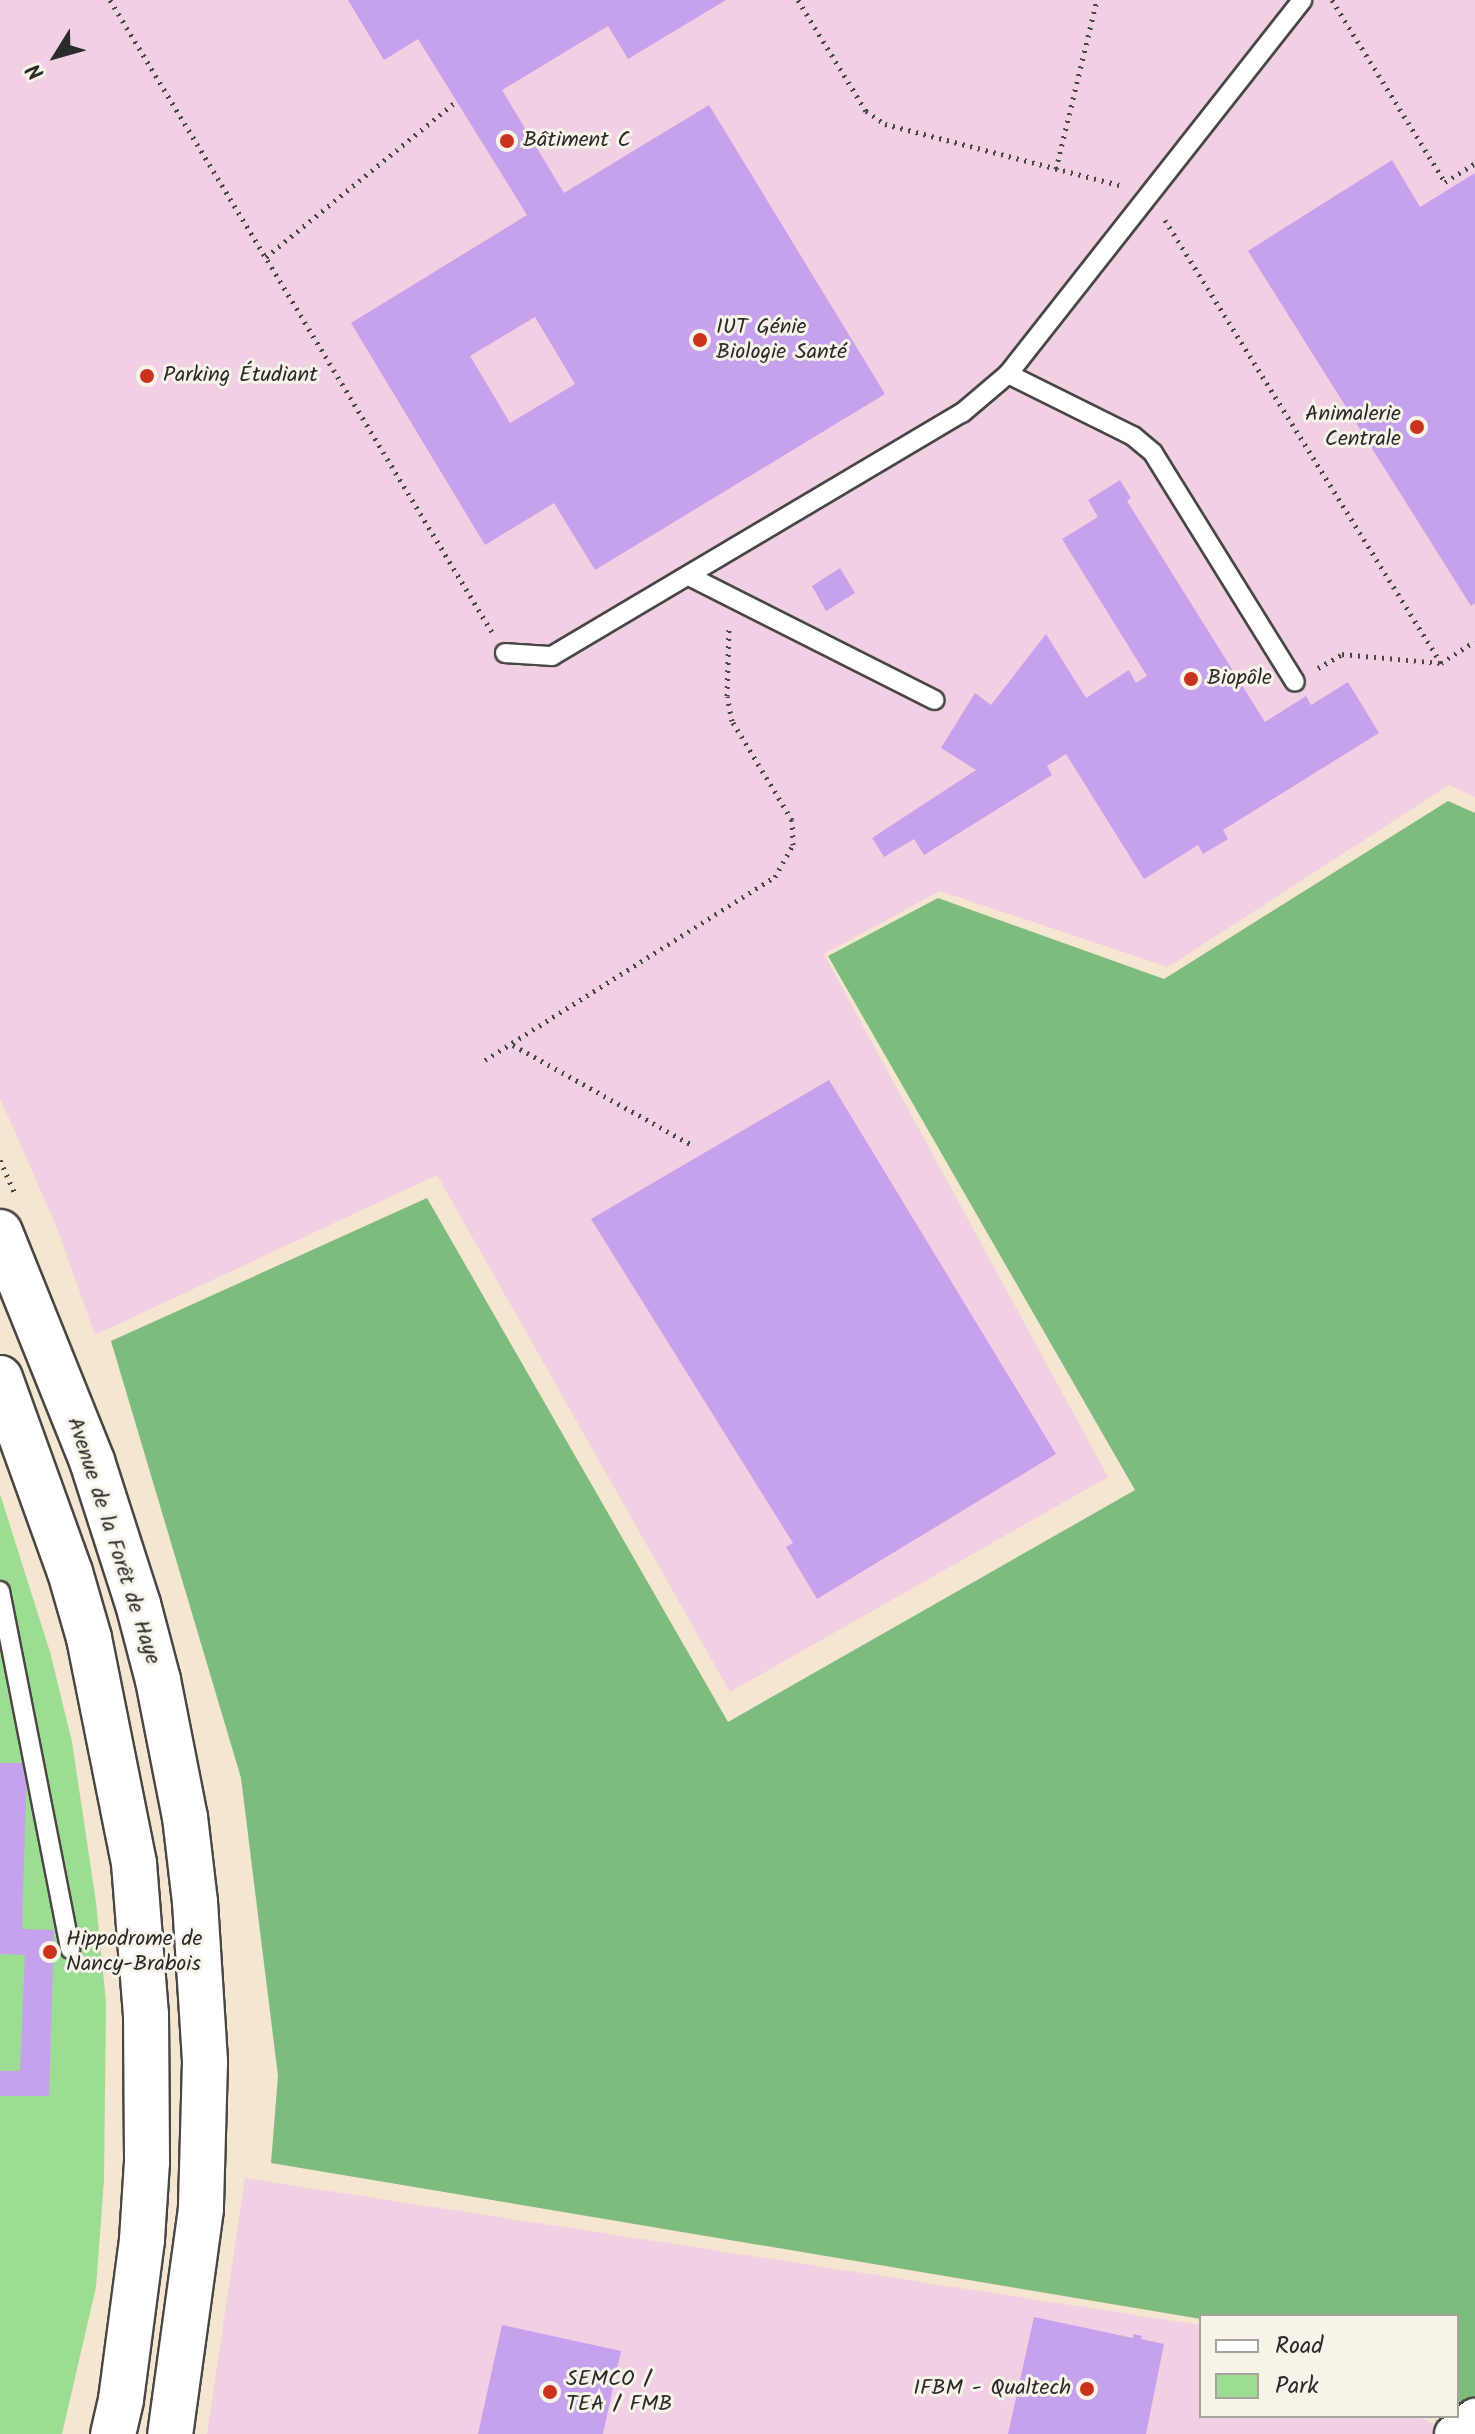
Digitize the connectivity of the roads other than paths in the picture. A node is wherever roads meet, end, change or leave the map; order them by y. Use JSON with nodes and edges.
{"nodes":[{"id":1,"x":1302,"y":0,"type":"edge"},
{"id":2,"x":1008,"y":374,"type":"junction"},
{"id":3,"x":689,"y":576,"type":"junction"},
{"id":4,"x":505,"y":653,"type":"road end"},
{"id":5,"x":1295,"y":682,"type":"road end"},
{"id":6,"x":934,"y":700,"type":"dead end"},
{"id":7,"x":0,"y":1232,"type":"edge"},
{"id":8,"x":0,"y":1378,"type":"edge"},
{"id":9,"x":0,"y":1591,"type":"edge"},
{"id":10,"x":70,"y":1949,"type":"dead end"},
{"id":11,"x":1475,"y":2417,"type":"edge"},
{"id":12,"x":113,"y":2434,"type":"edge"},
{"id":13,"x":170,"y":2434,"type":"edge"},
{"id":14,"x":1453,"y":2434,"type":"edge"}],
"edges":[{"from":1,"to":2,"type":"lane"},
{"from":2,"to":3,"type":"lane"},
{"from":2,"to":5,"type":"lane"},
{"from":3,"to":4,"type":"lane"},
{"from":3,"to":6,"type":"lane"},
{"from":7,"to":13,"type":"street","name":"Avenue de la Forêt de Haye"},
{"from":8,"to":12,"type":"street"},
{"from":9,"to":10,"type":"lane"},
{"from":11,"to":14,"type":"street"}]}
